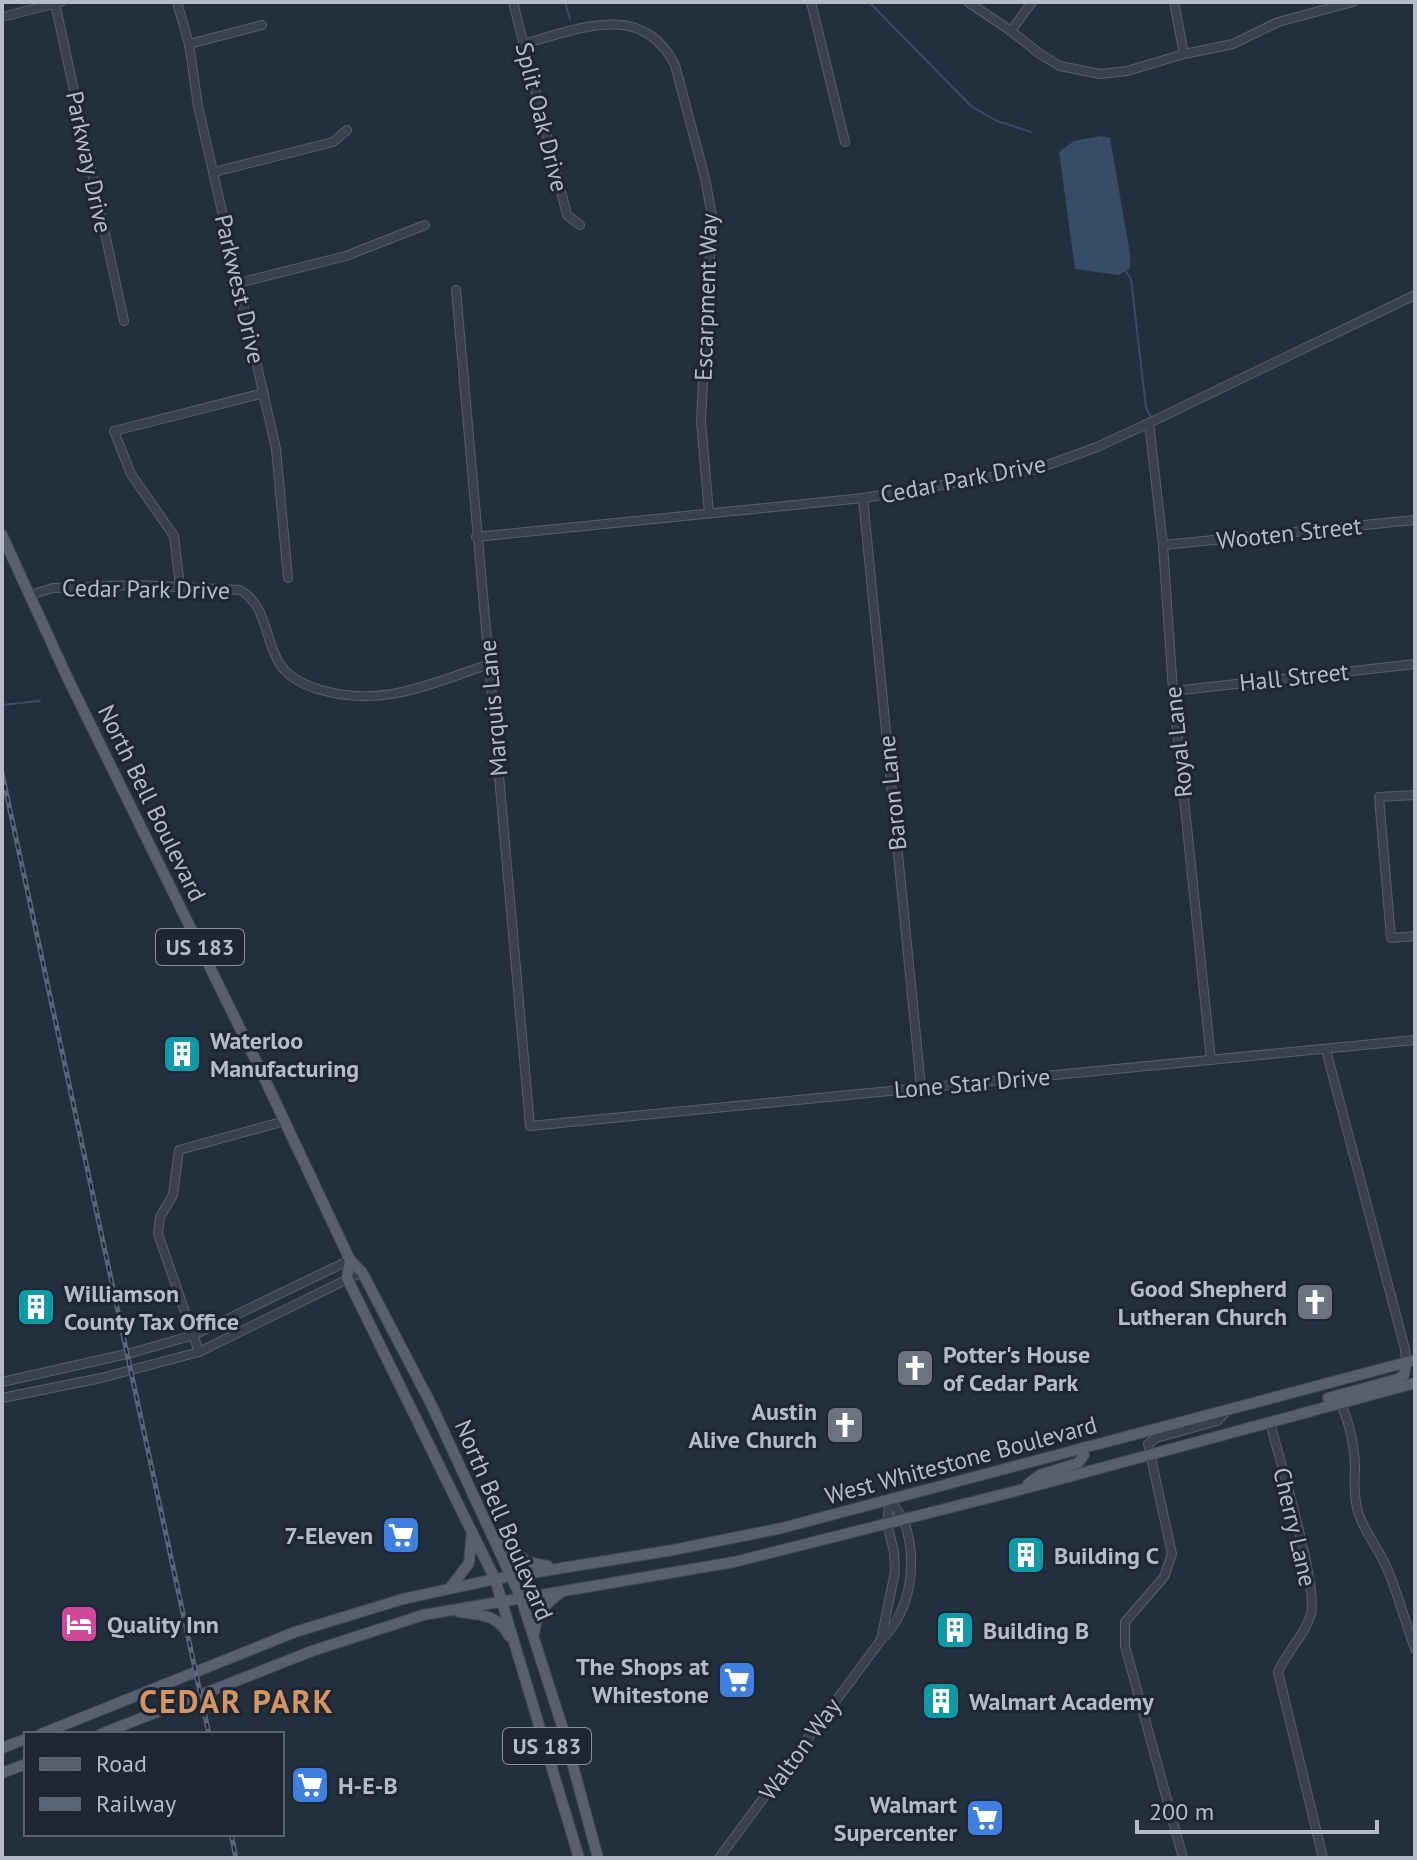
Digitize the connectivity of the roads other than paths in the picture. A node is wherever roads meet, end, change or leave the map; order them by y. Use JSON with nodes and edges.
{"nodes":[{"id":1,"x":177,"y":2,"type":"edge"},
{"id":2,"x":513,"y":2,"type":"edge"},
{"id":3,"x":811,"y":2,"type":"edge"},
{"id":4,"x":968,"y":2,"type":"edge"},
{"id":5,"x":1032,"y":2,"type":"edge"},
{"id":6,"x":1174,"y":2,"type":"edge"},
{"id":7,"x":1353,"y":2,"type":"edge"},
{"id":8,"x":58,"y":3,"type":"edge"},
{"id":9,"x":2,"y":17,"type":"edge"},
{"id":10,"x":262,"y":25,"type":"dead end"},
{"id":11,"x":1011,"y":31,"type":"junction"},
{"id":12,"x":189,"y":44,"type":"junction"},
{"id":13,"x":523,"y":44,"type":"junction"},
{"id":14,"x":1184,"y":54,"type":"junction"},
{"id":15,"x":347,"y":130,"type":"dead end"},
{"id":16,"x":845,"y":142,"type":"dead end"},
{"id":17,"x":214,"y":172,"type":"junction"},
{"id":18,"x":425,"y":225,"type":"dead end"},
{"id":19,"x":580,"y":225,"type":"dead end"},
{"id":20,"x":239,"y":283,"type":"junction"},
{"id":21,"x":456,"y":290,"type":"dead end"},
{"id":22,"x":1415,"y":295,"type":"edge"},
{"id":23,"x":124,"y":321,"type":"dead end"},
{"id":24,"x":264,"y":393,"type":"junction"},
{"id":25,"x":1149,"y":423,"type":"junction"},
{"id":26,"x":863,"y":498,"type":"junction"},
{"id":27,"x":709,"y":513,"type":"junction"},
{"id":28,"x":1415,"y":520,"type":"edge"},
{"id":29,"x":2,"y":535,"type":"edge"},
{"id":30,"x":476,"y":537,"type":"junction"},
{"id":31,"x":1163,"y":545,"type":"junction"},
{"id":32,"x":288,"y":578,"type":"dead end"},
{"id":33,"x":180,"y":586,"type":"junction"},
{"id":34,"x":30,"y":595,"type":"junction"},
{"id":35,"x":490,"y":664,"type":"junction"},
{"id":36,"x":1415,"y":664,"type":"edge"},
{"id":37,"x":1173,"y":691,"type":"junction"},
{"id":38,"x":1415,"y":795,"type":"edge"},
{"id":39,"x":1415,"y":936,"type":"edge"},
{"id":40,"x":1415,"y":1040,"type":"edge"},
{"id":41,"x":1326,"y":1050,"type":"junction"},
{"id":42,"x":1211,"y":1060,"type":"junction"},
{"id":43,"x":921,"y":1087,"type":"junction"},
{"id":44,"x":285,"y":1121,"type":"junction"},
{"id":45,"x":530,"y":1126,"type":"joint"},
{"id":46,"x":350,"y":1260,"type":"junction"},
{"id":47,"x":362,"y":1272,"type":"junction"},
{"id":48,"x":347,"y":1278,"type":"junction"},
{"id":49,"x":194,"y":1335,"type":"junction"},
{"id":50,"x":199,"y":1352,"type":"junction"},
{"id":51,"x":1411,"y":1361,"type":"edge"},
{"id":52,"x":2,"y":1382,"type":"edge"},
{"id":53,"x":1415,"y":1383,"type":"edge"},
{"id":54,"x":2,"y":1398,"type":"edge"},
{"id":55,"x":1340,"y":1402,"type":"junction"},
{"id":56,"x":1307,"y":1411,"type":"junction"},
{"id":57,"x":1226,"y":1412,"type":"junction"},
{"id":58,"x":1270,"y":1422,"type":"junction"},
{"id":59,"x":1082,"y":1448,"type":"junction"},
{"id":60,"x":1149,"y":1455,"type":"junction"},
{"id":61,"x":1016,"y":1491,"type":"junction"},
{"id":62,"x":890,"y":1500,"type":"junction"},
{"id":63,"x":903,"y":1519,"type":"junction"},
{"id":64,"x":887,"y":1523,"type":"junction"},
{"id":65,"x":472,"y":1530,"type":"junction"},
{"id":66,"x":492,"y":1533,"type":"junction"},
{"id":67,"x":558,"y":1568,"type":"junction"},
{"id":68,"x":511,"y":1576,"type":"junction"},
{"id":69,"x":495,"y":1579,"type":"junction"},
{"id":70,"x":450,"y":1588,"type":"junction"},
{"id":71,"x":561,"y":1592,"type":"junction"},
{"id":72,"x":521,"y":1598,"type":"junction"},
{"id":73,"x":503,"y":1600,"type":"junction"},
{"id":74,"x":445,"y":1610,"type":"junction"},
{"id":75,"x":534,"y":1640,"type":"junction"},
{"id":76,"x":881,"y":1640,"type":"junction"},
{"id":77,"x":1415,"y":1649,"type":"edge"},
{"id":78,"x":519,"y":1655,"type":"junction"},
{"id":79,"x":46,"y":1732,"type":"edge"},
{"id":80,"x":106,"y":1732,"type":"edge"},
{"id":81,"x":24,"y":1740,"type":"edge"},
{"id":82,"x":2,"y":1748,"type":"edge"},
{"id":83,"x":24,"y":1765,"type":"edge"},
{"id":84,"x":2,"y":1773,"type":"edge"},
{"id":85,"x":579,"y":1858,"type":"edge"},
{"id":86,"x":598,"y":1858,"type":"edge"},
{"id":87,"x":719,"y":1858,"type":"edge"},
{"id":88,"x":1183,"y":1858,"type":"edge"},
{"id":89,"x":1323,"y":1858,"type":"edge"}],
"edges":[{"from":1,"to":12,"type":"street","name":"Parkwest Drive"},
{"from":2,"to":13,"type":"street","name":"Split Oak Drive"},
{"from":3,"to":16,"type":"street"},
{"from":4,"to":11,"type":"street"},
{"from":5,"to":11,"type":"street"},
{"from":6,"to":14,"type":"street"},
{"from":7,"to":14,"type":"street"},
{"from":8,"to":9,"type":"street"},
{"from":8,"to":23,"type":"street","name":"Parkway Drive"},
{"from":10,"to":12,"type":"street"},
{"from":11,"to":14,"type":"street"},
{"from":12,"to":17,"type":"street","name":"Parkwest Drive"},
{"from":13,"to":19,"type":"street","name":"Split Oak Drive"},
{"from":13,"to":27,"type":"street","name":"Escarpment Way"},
{"from":15,"to":17,"type":"street"},
{"from":17,"to":20,"type":"street","name":"Parkwest Drive"},
{"from":18,"to":20,"type":"street"},
{"from":20,"to":24,"type":"street","name":"Parkwest Drive"},
{"from":21,"to":30,"type":"street","name":"Marquis Lane"},
{"from":22,"to":25,"type":"street","name":"Cedar Park Drive"},
{"from":24,"to":32,"type":"street","name":"Parkwest Drive"},
{"from":24,"to":33,"type":"street"},
{"from":25,"to":26,"type":"street","name":"Cedar Park Drive"},
{"from":25,"to":31,"type":"street","name":"Royal Lane"},
{"from":26,"to":27,"type":"street","name":"Cedar Park Drive"},
{"from":26,"to":43,"type":"street","name":"Baron Lane"},
{"from":27,"to":30,"type":"street","name":"Cedar Park Drive"},
{"from":28,"to":31,"type":"street","name":"Wooten Street"},
{"from":29,"to":34,"type":"main road","name":"North Bell Boulevard","number":"US 183"},
{"from":30,"to":35,"type":"street","name":"Marquis Lane"},
{"from":31,"to":37,"type":"street","name":"Royal Lane"},
{"from":33,"to":34,"type":"street","name":"Cedar Park Drive"},
{"from":33,"to":35,"type":"street","name":"Cedar Park Drive"},
{"from":34,"to":44,"type":"main road","name":"North Bell Boulevard","number":"US 183"},
{"from":35,"to":45,"type":"street","name":"Marquis Lane"},
{"from":36,"to":37,"type":"street","name":"Hall Street"},
{"from":37,"to":42,"type":"street","name":"Royal Lane"},
{"from":38,"to":39,"type":"street"},
{"from":40,"to":41,"type":"street","name":"Lone Star Drive"},
{"from":41,"to":42,"type":"street","name":"Lone Star Drive"},
{"from":41,"to":51,"type":"street"},
{"from":42,"to":43,"type":"street","name":"Lone Star Drive"},
{"from":43,"to":45,"type":"street","name":"Lone Star Drive"},
{"from":44,"to":46,"type":"main road","name":"North Bell Boulevard","number":"US 183"},
{"from":44,"to":49,"type":"street"},
{"from":46,"to":47,"type":"main road","name":"North Bell Boulevard","number":"US 183"},
{"from":46,"to":48,"type":"main road"},
{"from":46,"to":49,"type":"street"},
{"from":47,"to":48,"type":"street"},
{"from":47,"to":66,"type":"main road","name":"North Bell Boulevard","number":"US 183"},
{"from":48,"to":50,"type":"street"},
{"from":48,"to":65,"type":"main road","name":"North Bell Boulevard","number":"US 183"},
{"from":49,"to":50,"type":"street"},
{"from":49,"to":52,"type":"street"},
{"from":50,"to":54,"type":"street"},
{"from":51,"to":56,"type":"main road"},
{"from":51,"to":57,"type":"main road","name":"West Whitestone Boulevard"},
{"from":53,"to":55,"type":"main road","name":"West Whitestone Boulevard"},
{"from":55,"to":56,"type":"main road","name":"West Whitestone Boulevard"},
{"from":55,"to":77,"type":"street"},
{"from":56,"to":58,"type":"main road","name":"West Whitestone Boulevard"},
{"from":57,"to":59,"type":"main road","name":"West Whitestone Boulevard"},
{"from":57,"to":60,"type":"street"},
{"from":58,"to":60,"type":"main road","name":"West Whitestone Boulevard"},
{"from":58,"to":89,"type":"street","name":"Cherry Lane"},
{"from":59,"to":61,"type":"main road"},
{"from":59,"to":62,"type":"main road","name":"West Whitestone Boulevard"},
{"from":60,"to":61,"type":"main road","name":"West Whitestone Boulevard"},
{"from":60,"to":88,"type":"street"},
{"from":61,"to":63,"type":"main road","name":"West Whitestone Boulevard"},
{"from":62,"to":63,"type":"street","name":"Walton Way"},
{"from":62,"to":64,"type":"street","name":"Walton Way"},
{"from":62,"to":67,"type":"main road","name":"West Whitestone Boulevard"},
{"from":63,"to":64,"type":"main road","name":"West Whitestone Boulevard"},
{"from":63,"to":76,"type":"street","name":"Walton Way"},
{"from":64,"to":71,"type":"main road","name":"West Whitestone Boulevard"},
{"from":64,"to":76,"type":"street","name":"Walton Way"},
{"from":65,"to":69,"type":"main road","name":"North Bell Boulevard","number":"US 183"},
{"from":65,"to":70,"type":"main road"},
{"from":66,"to":67,"type":"main road"},
{"from":66,"to":68,"type":"main road","name":"North Bell Boulevard","number":"US 183"},
{"from":67,"to":68,"type":"main road","name":"West Whitestone Boulevard"},
{"from":68,"to":69,"type":"main road","name":"West Whitestone Boulevard"},
{"from":68,"to":72,"type":"main road","name":"North Bell Boulevard","number":"US 183"},
{"from":69,"to":70,"type":"main road","name":"West Whitestone Boulevard"},
{"from":69,"to":73,"type":"main road","name":"North Bell Boulevard","number":"US 183"},
{"from":70,"to":79,"type":"main road","name":"West Whitestone Boulevard"},
{"from":71,"to":72,"type":"main road","name":"West Whitestone Boulevard"},
{"from":71,"to":75,"type":"main road"},
{"from":72,"to":73,"type":"main road","name":"West Whitestone Boulevard"},
{"from":72,"to":75,"type":"main road","name":"North Bell Boulevard","number":"US 183"},
{"from":73,"to":74,"type":"main road","name":"West Whitestone Boulevard"},
{"from":73,"to":78,"type":"main road","name":"North Bell Boulevard","number":"US 183"},
{"from":74,"to":78,"type":"main road"},
{"from":74,"to":80,"type":"main road","name":"West Whitestone Boulevard"},
{"from":75,"to":86,"type":"main road","name":"North Bell Boulevard","number":"US 183"},
{"from":76,"to":87,"type":"street","name":"Walton Way"},
{"from":78,"to":85,"type":"main road","name":"North Bell Boulevard","number":"US 183"},
{"from":81,"to":82,"type":"main road"},
{"from":83,"to":84,"type":"main road"}]}
